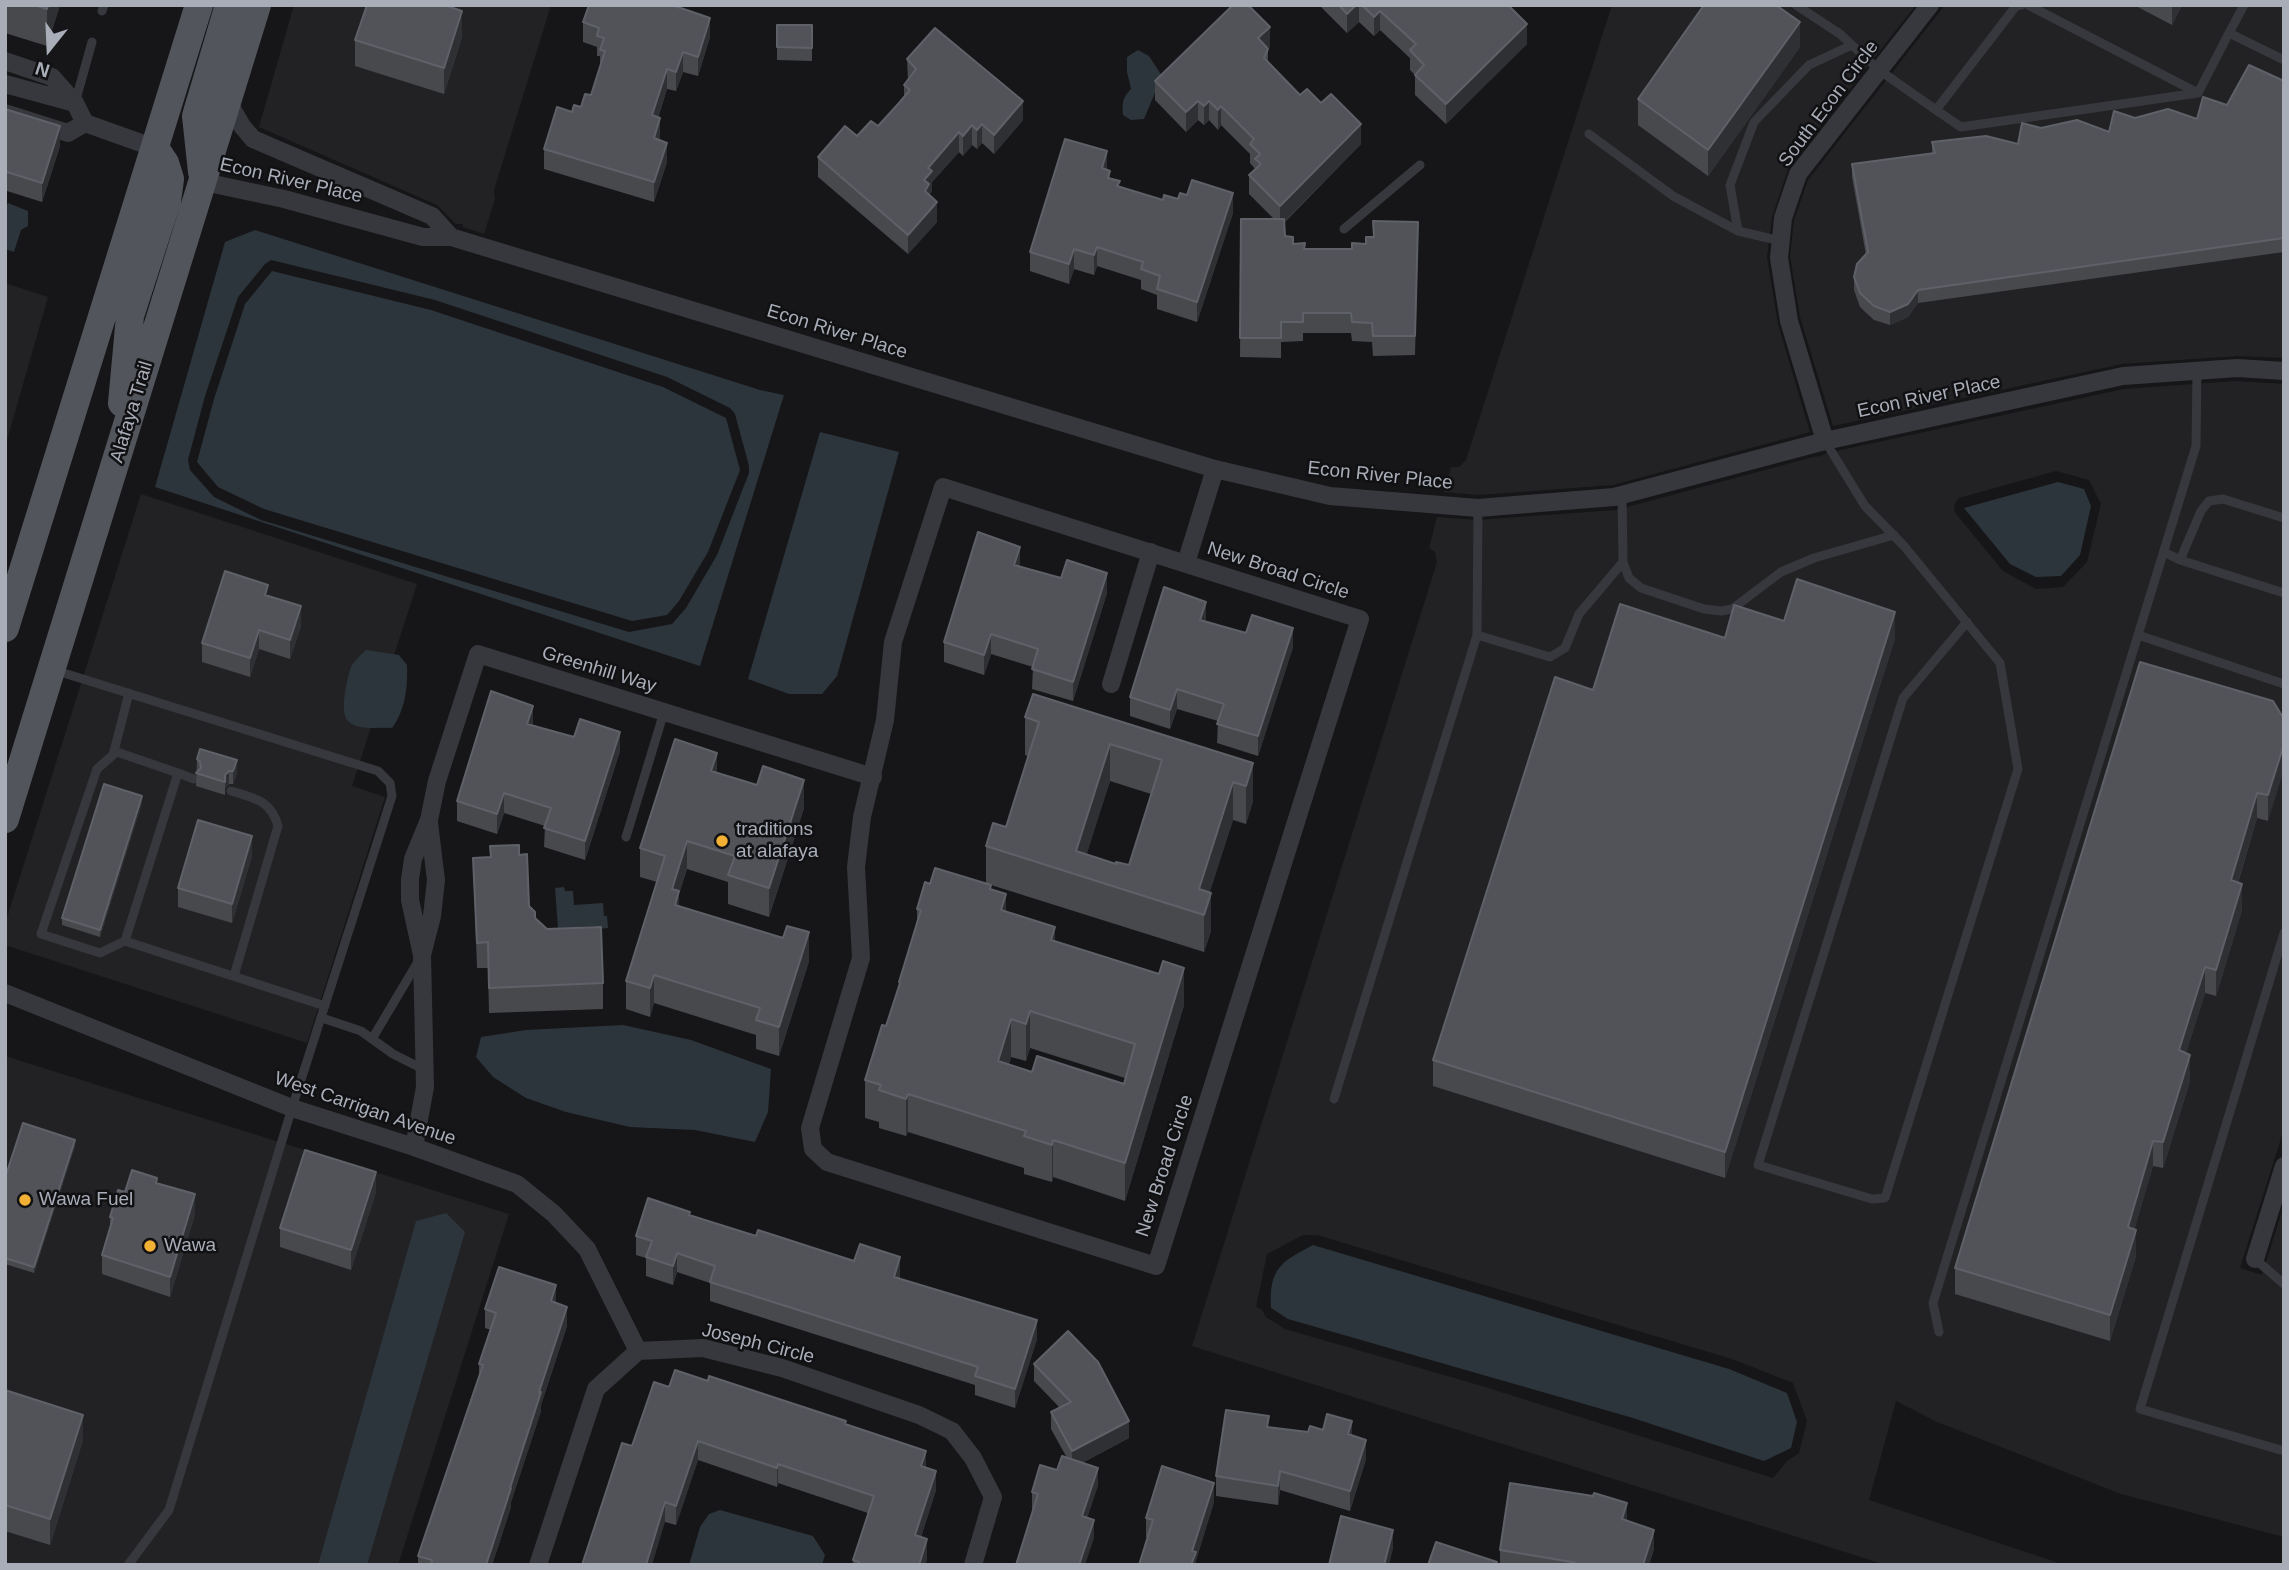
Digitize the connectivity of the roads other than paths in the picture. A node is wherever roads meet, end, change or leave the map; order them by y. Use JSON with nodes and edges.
{"nodes":[{"id":1,"x":199,"y":5,"type":"edge"},
{"id":2,"x":229,"y":5,"type":"edge"},
{"id":3,"x":257,"y":5,"type":"edge"},
{"id":4,"x":1797,"y":5,"type":"edge"},
{"id":5,"x":2022,"y":5,"type":"edge"},
{"id":6,"x":2028,"y":5,"type":"edge"},
{"id":7,"x":2244,"y":5,"type":"edge"},
{"id":8,"x":1925,"y":7,"type":"edge"},
{"id":9,"x":2229,"y":33,"type":"junction"},
{"id":10,"x":92,"y":42,"type":"dead end"},
{"id":11,"x":1852,"y":45,"type":"junction"},
{"id":12,"x":2284,"y":60,"type":"edge"},
{"id":13,"x":5,"y":61,"type":"edge"},
{"id":14,"x":1879,"y":70,"type":"junction"},
{"id":15,"x":5,"y":84,"type":"edge"},
{"id":16,"x":2198,"y":93,"type":"junction"},
{"id":17,"x":228,"y":102,"type":"junction"},
{"id":18,"x":75,"y":103,"type":"junction"},
{"id":19,"x":1936,"y":110,"type":"junction"},
{"id":20,"x":5,"y":113,"type":"edge"},
{"id":21,"x":85,"y":123,"type":"junction"},
{"id":22,"x":1589,"y":134,"type":"dead end"},
{"id":23,"x":155,"y":148,"type":"junction"},
{"id":24,"x":1420,"y":165,"type":"dead end"},
{"id":25,"x":204,"y":182,"type":"junction"},
{"id":26,"x":1344,"y":229,"type":"dead end"},
{"id":27,"x":1738,"y":232,"type":"junction"},
{"id":28,"x":451,"y":237,"type":"junction"},
{"id":29,"x":1781,"y":241,"type":"junction"},
{"id":30,"x":2197,"y":370,"type":"junction"},
{"id":31,"x":2284,"y":371,"type":"edge"},
{"id":32,"x":1825,"y":441,"type":"junction"},
{"id":33,"x":116,"y":461,"type":"junction"},
{"id":34,"x":1215,"y":469,"type":"junction"},
{"id":35,"x":1622,"y":495,"type":"junction"},
{"id":36,"x":1478,"y":508,"type":"junction"},
{"id":37,"x":2284,"y":518,"type":"edge"},
{"id":38,"x":1894,"y":535,"type":"junction"},
{"id":39,"x":1151,"y":552,"type":"junction"},
{"id":40,"x":2164,"y":552,"type":"junction"},
{"id":41,"x":2180,"y":560,"type":"junction"},
{"id":42,"x":1623,"y":562,"type":"junction"},
{"id":43,"x":1186,"y":563,"type":"junction"},
{"id":44,"x":2284,"y":593,"type":"edge"},
{"id":45,"x":1967,"y":622,"type":"junction"},
{"id":46,"x":5,"y":628,"type":"edge"},
{"id":47,"x":1476,"y":635,"type":"junction"},
{"id":48,"x":2138,"y":635,"type":"junction"},
{"id":49,"x":52,"y":669,"type":"junction"},
{"id":50,"x":1111,"y":684,"type":"dead end"},
{"id":51,"x":2284,"y":684,"type":"edge"},
{"id":52,"x":129,"y":693,"type":"junction"},
{"id":53,"x":664,"y":712,"type":"junction"},
{"id":54,"x":114,"y":751,"type":"junction"},
{"id":55,"x":178,"y":773,"type":"junction"},
{"id":56,"x":873,"y":777,"type":"junction"},
{"id":57,"x":194,"y":779,"type":"edge"},
{"id":58,"x":231,"y":791,"type":"dead end"},
{"id":59,"x":5,"y":819,"type":"edge"},
{"id":60,"x":429,"y":820,"type":"junction"},
{"id":61,"x":626,"y":837,"type":"dead end"},
{"id":62,"x":2284,"y":933,"type":"edge"},
{"id":63,"x":125,"y":941,"type":"junction"},
{"id":64,"x":422,"y":955,"type":"junction"},
{"id":65,"x":234,"y":976,"type":"junction"},
{"id":66,"x":5,"y":993,"type":"edge"},
{"id":67,"x":325,"y":1006,"type":"junction"},
{"id":68,"x":322,"y":1018,"type":"junction"},
{"id":69,"x":372,"y":1039,"type":"junction"},
{"id":70,"x":425,"y":1070,"type":"junction"},
{"id":71,"x":1334,"y":1099,"type":"dead end"},
{"id":72,"x":292,"y":1108,"type":"junction"},
{"id":73,"x":414,"y":1147,"type":"junction"},
{"id":74,"x":2284,"y":1166,"type":"edge"},
{"id":75,"x":2255,"y":1259,"type":"joint"},
{"id":76,"x":2284,"y":1284,"type":"edge"},
{"id":77,"x":1939,"y":1332,"type":"dead end"},
{"id":78,"x":638,"y":1352,"type":"junction"},
{"id":79,"x":2284,"y":1451,"type":"edge"},
{"id":80,"x":128,"y":1565,"type":"edge"},
{"id":81,"x":538,"y":1565,"type":"edge"},
{"id":82,"x":973,"y":1565,"type":"edge"}],
"edges":[{"from":1,"to":23,"type":"main road"},
{"from":2,"to":25,"type":"main road"},
{"from":3,"to":17,"type":"main road","name":"Alafaya Trail"},
{"from":4,"to":11,"type":"lane"},
{"from":5,"to":19,"type":"lane"},
{"from":6,"to":16,"type":"lane"},
{"from":7,"to":9,"type":"lane"},
{"from":8,"to":14,"type":"street","name":"South Econ Circle"},
{"from":9,"to":12,"type":"lane"},
{"from":9,"to":16,"type":"lane"},
{"from":10,"to":18,"type":"lane"},
{"from":11,"to":14,"type":"lane"},
{"from":11,"to":27,"type":"lane"},
{"from":13,"to":18,"type":"street"},
{"from":14,"to":19,"type":"lane"},
{"from":14,"to":29,"type":"street","name":"South Econ Circle"},
{"from":15,"to":18,"type":"street"},
{"from":16,"to":19,"type":"lane"},
{"from":17,"to":25,"type":"main road","name":"Alafaya Trail"},
{"from":17,"to":28,"type":"street","name":"Econ River Place"},
{"from":18,"to":21,"type":"street"},
{"from":20,"to":21,"type":"street"},
{"from":21,"to":23,"type":"street"},
{"from":22,"to":27,"type":"lane"},
{"from":23,"to":33,"type":"main road"},
{"from":23,"to":46,"type":"main road"},
{"from":24,"to":26,"type":"lane"},
{"from":25,"to":28,"type":"street","name":"Econ River Place"},
{"from":25,"to":33,"type":"main road","name":"Alafaya Trail"},
{"from":27,"to":29,"type":"lane"},
{"from":28,"to":34,"type":"street","name":"Econ River Place"},
{"from":29,"to":32,"type":"street","name":"South Econ Circle"},
{"from":30,"to":31,"type":"street","name":"Econ River Place"},
{"from":30,"to":32,"type":"street","name":"Econ River Place"},
{"from":30,"to":40,"type":"lane"},
{"from":32,"to":35,"type":"street","name":"Econ River Place"},
{"from":32,"to":38,"type":"lane"},
{"from":33,"to":49,"type":"main road","name":"Alafaya Trail"},
{"from":34,"to":36,"type":"street","name":"Econ River Place"},
{"from":34,"to":43,"type":"street"},
{"from":35,"to":36,"type":"street","name":"Econ River Place"},
{"from":35,"to":42,"type":"lane"},
{"from":36,"to":47,"type":"lane"},
{"from":37,"to":41,"type":"lane"},
{"from":38,"to":42,"type":"lane"},
{"from":38,"to":45,"type":"lane"},
{"from":39,"to":43,"type":"street","name":"New Broad Circle"},
{"from":39,"to":50,"type":"street"},
{"from":39,"to":56,"type":"street","name":"New Broad Circle"},
{"from":40,"to":41,"type":"lane"},
{"from":40,"to":48,"type":"lane"},
{"from":41,"to":44,"type":"lane"},
{"from":42,"to":47,"type":"lane"},
{"from":43,"to":56,"type":"street","name":"New Broad Circle"},
{"from":45,"to":45,"type":"lane"},
{"from":47,"to":71,"type":"lane"},
{"from":48,"to":51,"type":"lane"},
{"from":48,"to":77,"type":"lane"},
{"from":49,"to":52,"type":"lane"},
{"from":49,"to":59,"type":"main road","name":"Alafaya Trail"},
{"from":52,"to":54,"type":"lane"},
{"from":52,"to":67,"type":"lane"},
{"from":53,"to":56,"type":"street","name":"Greenhill Way"},
{"from":53,"to":60,"type":"street","name":"Greenhill Way"},
{"from":53,"to":61,"type":"lane"},
{"from":54,"to":55,"type":"lane"},
{"from":54,"to":63,"type":"lane"},
{"from":55,"to":57,"type":"lane"},
{"from":55,"to":63,"type":"lane"},
{"from":58,"to":65,"type":"lane"},
{"from":60,"to":64,"type":"street","name":"Greenhill Way"},
{"from":60,"to":64,"type":"street","name":"Greenhill Way"},
{"from":62,"to":79,"type":"lane"},
{"from":63,"to":65,"type":"lane"},
{"from":64,"to":69,"type":"lane"},
{"from":64,"to":70,"type":"street","name":"Greenhill Way"},
{"from":65,"to":67,"type":"lane"},
{"from":66,"to":72,"type":"street","name":"West Carrigan Avenue"},
{"from":67,"to":68,"type":"lane"},
{"from":68,"to":69,"type":"lane"},
{"from":68,"to":72,"type":"lane"},
{"from":69,"to":70,"type":"lane"},
{"from":70,"to":73,"type":"street","name":"Greenhill Way"},
{"from":72,"to":73,"type":"street","name":"West Carrigan Avenue"},
{"from":72,"to":80,"type":"lane"},
{"from":73,"to":78,"type":"street","name":"West Carrigan Avenue"},
{"from":74,"to":75,"type":"street"},
{"from":75,"to":76,"type":"lane"},
{"from":78,"to":81,"type":"street"},
{"from":78,"to":82,"type":"street","name":"Joseph Circle"}]}
